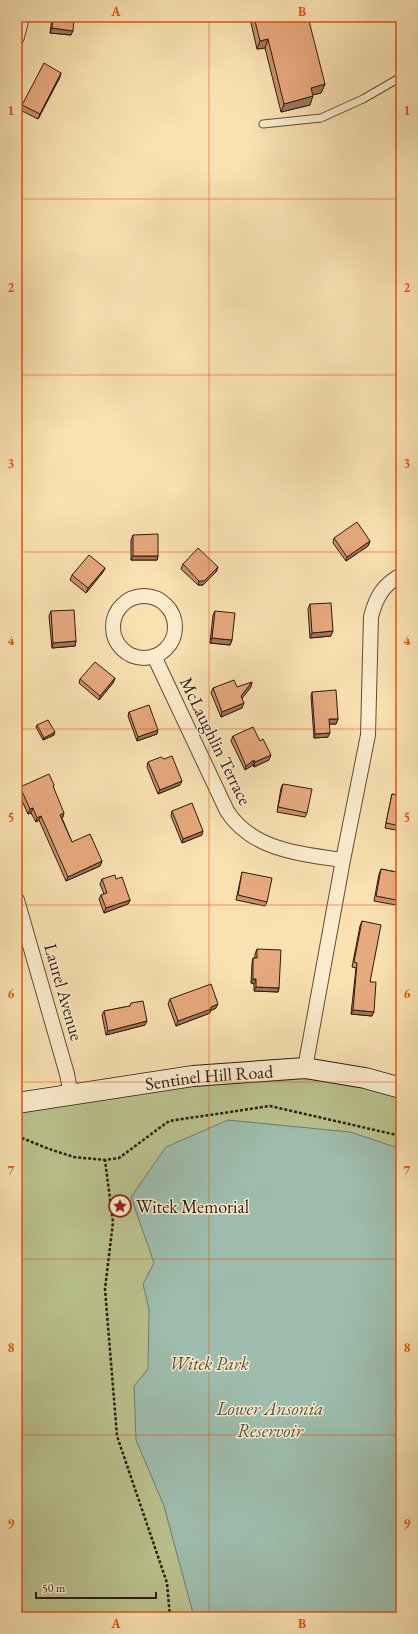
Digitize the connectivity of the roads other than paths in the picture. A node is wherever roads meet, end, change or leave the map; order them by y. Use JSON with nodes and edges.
{"nodes":[{"id":1,"x":22,"y":17,"type":"edge"},
{"id":2,"x":17,"y":37,"type":"edge"},
{"id":3,"x":401,"y":77,"type":"edge"},
{"id":4,"x":263,"y":124,"type":"dead end"},
{"id":5,"x":401,"y":574,"type":"edge"},
{"id":6,"x":154,"y":656,"type":"junction"},
{"id":7,"x":343,"y":860,"type":"junction"},
{"id":8,"x":17,"y":900,"type":"edge"},
{"id":9,"x":305,"y":1068,"type":"junction"},
{"id":10,"x":401,"y":1088,"type":"edge"},
{"id":11,"x":71,"y":1095,"type":"junction"},
{"id":12,"x":17,"y":1103,"type":"edge"}],
"edges":[{"from":1,"to":2,"type":"street"},
{"from":3,"to":4,"type":"lane"},
{"from":5,"to":7,"type":"street"},
{"from":6,"to":6,"type":"street"},
{"from":6,"to":7,"type":"street","name":"McLaughlin Terrace"},
{"from":7,"to":9,"type":"street"},
{"from":8,"to":11,"type":"street","name":"Laurel Avenue"},
{"from":9,"to":10,"type":"main road","name":"Sentinel Hill Road"},
{"from":9,"to":11,"type":"main road","name":"Sentinel Hill Road"},
{"from":11,"to":12,"type":"main road","name":"Sentinel Hill Road"}]}
